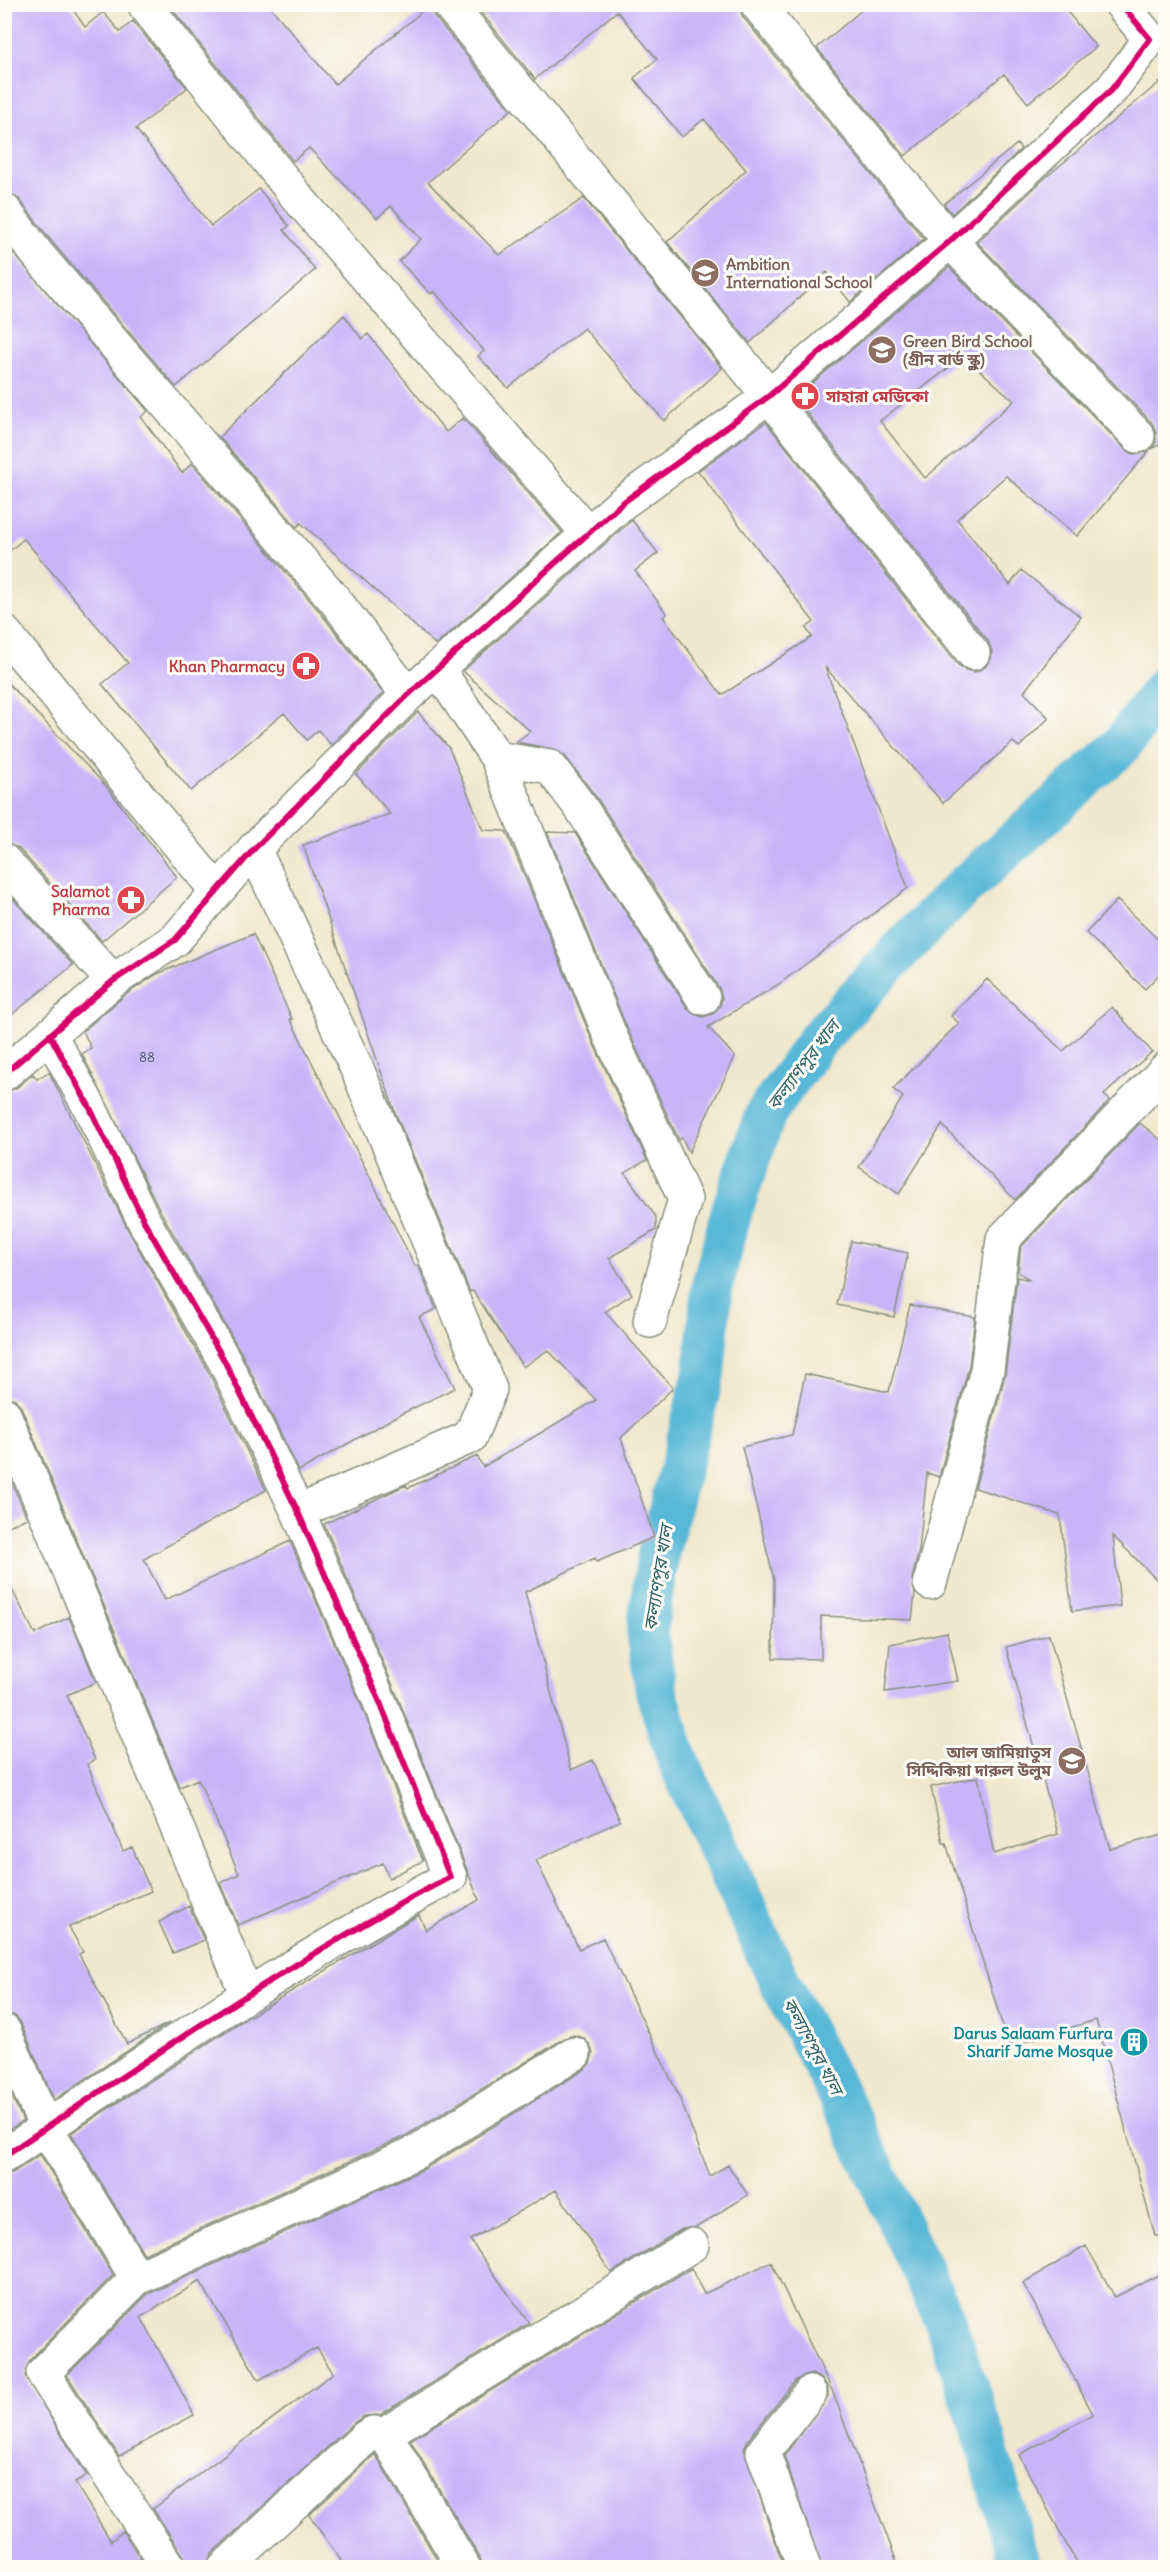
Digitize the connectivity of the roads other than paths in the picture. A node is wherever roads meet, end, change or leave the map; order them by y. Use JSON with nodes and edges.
{"nodes":[{"id":1,"x":144,"y":4,"type":"edge"},
{"id":2,"x":450,"y":4,"type":"edge"},
{"id":3,"x":757,"y":4,"type":"edge"},
{"id":4,"x":1121,"y":4,"type":"edge"},
{"id":5,"x":1160,"y":42,"type":"edge"},
{"id":6,"x":4,"y":210,"type":"edge"},
{"id":7,"x":950,"y":241,"type":"junction"},
{"id":8,"x":770,"y":396,"type":"junction"},
{"id":9,"x":1138,"y":436,"type":"dead end"},
{"id":10,"x":588,"y":533,"type":"junction"},
{"id":11,"x":4,"y":632,"type":"edge"},
{"id":12,"x":973,"y":653,"type":"dead end"},
{"id":13,"x":438,"y":669,"type":"junction"},
{"id":14,"x":408,"y":695,"type":"junction"},
{"id":15,"x":497,"y":758,"type":"junction"},
{"id":16,"x":254,"y":849,"type":"junction"},
{"id":17,"x":4,"y":861,"type":"edge"},
{"id":18,"x":217,"y":891,"type":"junction"},
{"id":19,"x":113,"y":981,"type":"junction"},
{"id":20,"x":703,"y":998,"type":"dead end"},
{"id":21,"x":50,"y":1035,"type":"junction"},
{"id":22,"x":1166,"y":1069,"type":"edge"},
{"id":23,"x":4,"y":1074,"type":"edge"},
{"id":24,"x":650,"y":1321,"type":"dead end"},
{"id":25,"x":4,"y":1414,"type":"edge"},
{"id":26,"x":298,"y":1512,"type":"junction"},
{"id":27,"x":930,"y":1583,"type":"dead end"},
{"id":28,"x":247,"y":1995,"type":"junction"},
{"id":29,"x":4,"y":2031,"type":"edge"},
{"id":30,"x":574,"y":2054,"type":"dead end"},
{"id":31,"x":46,"y":2128,"type":"junction"},
{"id":32,"x":4,"y":2156,"type":"edge"},
{"id":33,"x":692,"y":2245,"type":"dead end"},
{"id":34,"x":137,"y":2278,"type":"junction"},
{"id":35,"x":810,"y":2393,"type":"dead end"},
{"id":36,"x":385,"y":2434,"type":"junction"},
{"id":37,"x":169,"y":2568,"type":"edge"},
{"id":38,"x":224,"y":2568,"type":"edge"},
{"id":39,"x":464,"y":2568,"type":"edge"},
{"id":40,"x":804,"y":2568,"type":"edge"}],
"edges":[{"from":1,"to":10,"type":"street"},
{"from":2,"to":8,"type":"street"},
{"from":3,"to":7,"type":"street"},
{"from":4,"to":5,"type":"street"},
{"from":5,"to":7,"type":"street"},
{"from":6,"to":14,"type":"street"},
{"from":7,"to":8,"type":"street"},
{"from":7,"to":9,"type":"street"},
{"from":8,"to":10,"type":"street"},
{"from":8,"to":12,"type":"street"},
{"from":10,"to":13,"type":"street"},
{"from":11,"to":18,"type":"street"},
{"from":13,"to":14,"type":"street"},
{"from":13,"to":15,"type":"street"},
{"from":14,"to":16,"type":"street"},
{"from":15,"to":20,"type":"street"},
{"from":15,"to":24,"type":"street"},
{"from":16,"to":18,"type":"street"},
{"from":16,"to":26,"type":"street"},
{"from":17,"to":19,"type":"street"},
{"from":18,"to":19,"type":"street"},
{"from":19,"to":21,"type":"street"},
{"from":21,"to":23,"type":"street"},
{"from":21,"to":26,"type":"street"},
{"from":22,"to":27,"type":"street"},
{"from":25,"to":28,"type":"street"},
{"from":26,"to":28,"type":"street"},
{"from":28,"to":31,"type":"street"},
{"from":29,"to":31,"type":"street"},
{"from":30,"to":34,"type":"street"},
{"from":31,"to":32,"type":"street"},
{"from":31,"to":34,"type":"street"},
{"from":33,"to":36,"type":"street"},
{"from":34,"to":37,"type":"street"},
{"from":35,"to":40,"type":"street"},
{"from":36,"to":38,"type":"street"},
{"from":36,"to":39,"type":"street"}]}
